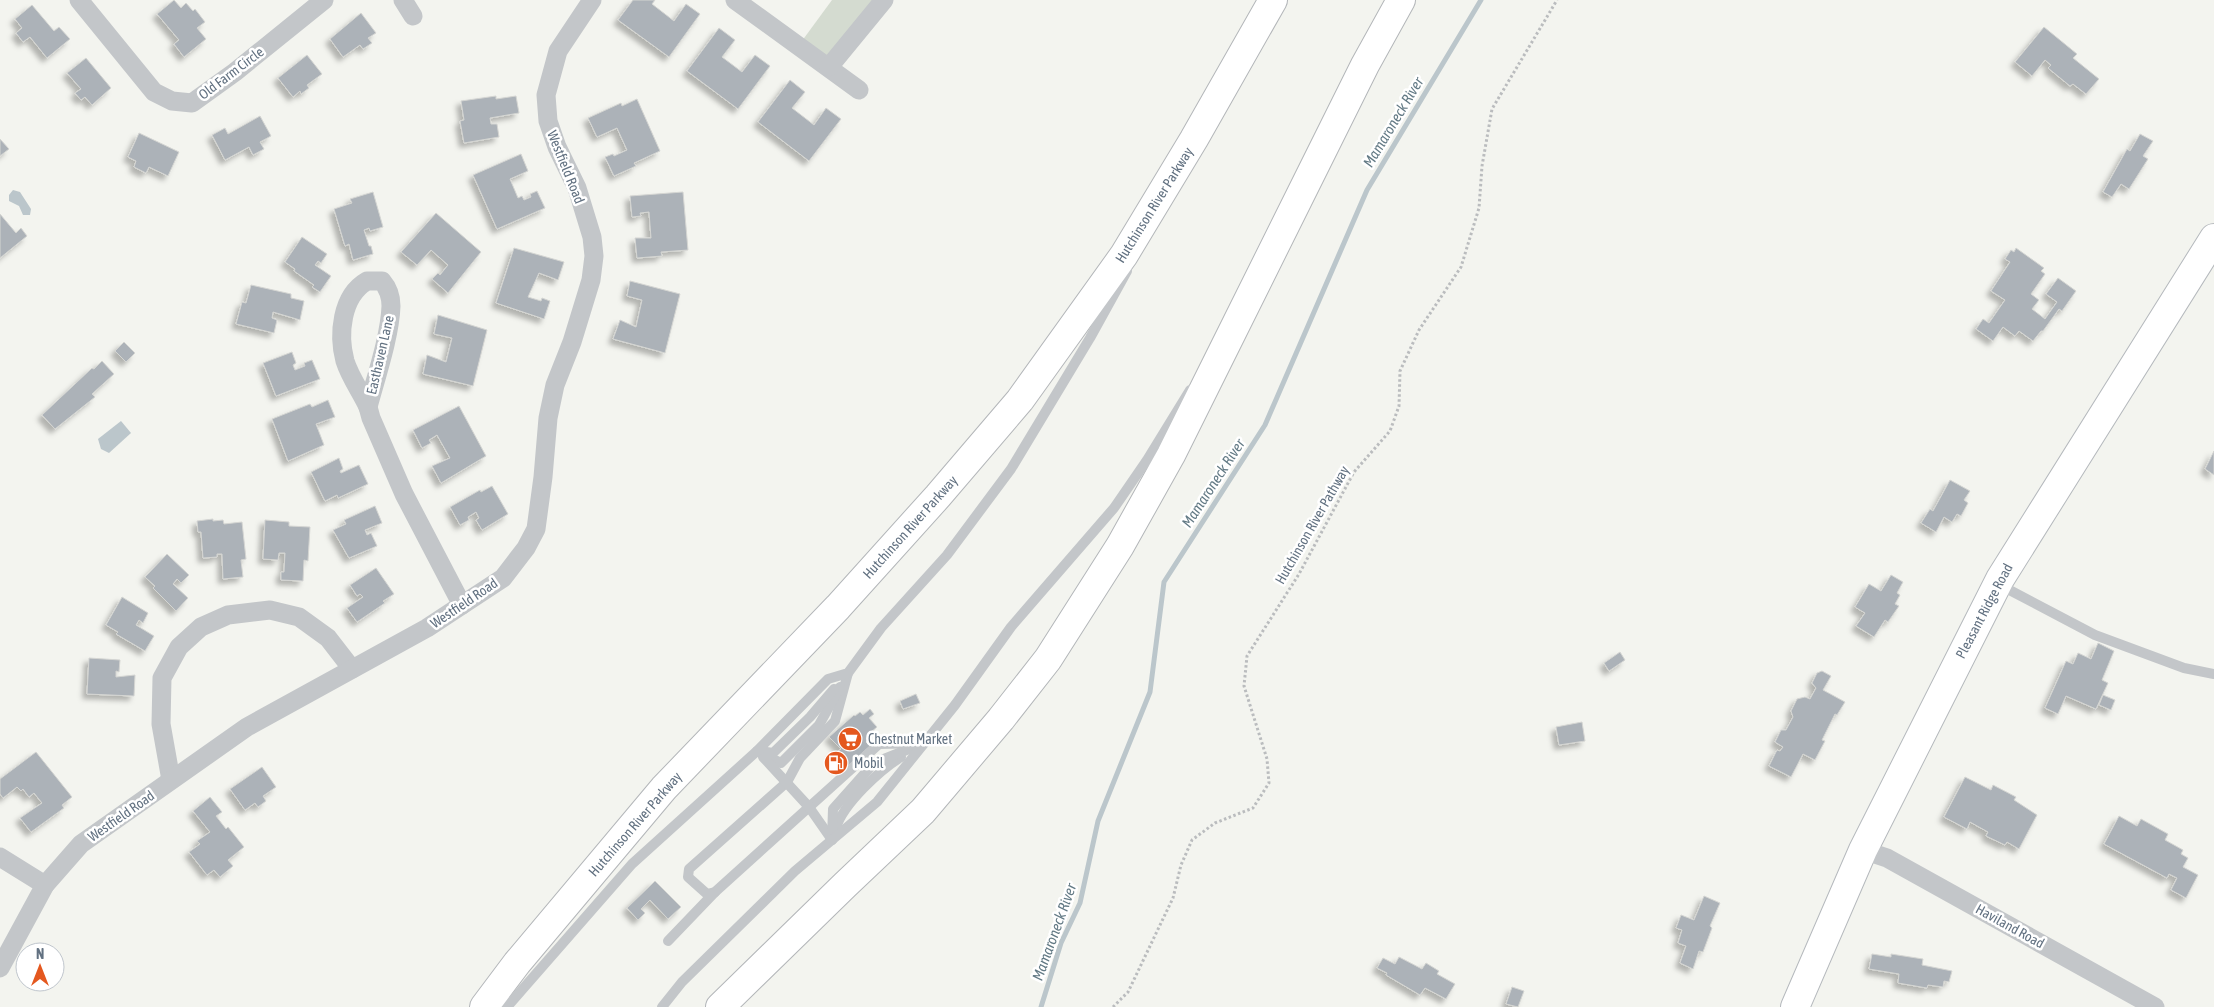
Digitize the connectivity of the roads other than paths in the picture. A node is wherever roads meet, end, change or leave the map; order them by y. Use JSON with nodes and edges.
{"nodes":[{"id":1,"x":80,"y":0,"type":"edge"},
{"id":2,"x":324,"y":0,"type":"edge"},
{"id":3,"x":403,"y":0,"type":"edge"},
{"id":4,"x":592,"y":0,"type":"edge"},
{"id":5,"x":735,"y":0,"type":"edge"},
{"id":6,"x":884,"y":0,"type":"edge"},
{"id":7,"x":1273,"y":0,"type":"edge"},
{"id":8,"x":1401,"y":0,"type":"edge"},
{"id":9,"x":413,"y":16,"type":"dead end"},
{"id":10,"x":829,"y":67,"type":"junction"},
{"id":11,"x":859,"y":90,"type":"dead end"},
{"id":12,"x":1194,"y":139,"type":"junction"},
{"id":13,"x":2214,"y":238,"type":"edge"},
{"id":14,"x":1248,"y":301,"type":"junction"},
{"id":15,"x":368,"y":407,"type":"junction"},
{"id":16,"x":1997,"y":584,"type":"junction"},
{"id":17,"x":462,"y":605,"type":"junction"},
{"id":18,"x":352,"y":669,"type":"junction"},
{"id":19,"x":848,"y":673,"type":"junction"},
{"id":20,"x":2214,"y":674,"type":"edge"},
{"id":21,"x":924,"y":743,"type":"junction"},
{"id":22,"x":757,"y":751,"type":"junction"},
{"id":23,"x":171,"y":780,"type":"junction"},
{"id":24,"x":787,"y":782,"type":"junction"},
{"id":25,"x":809,"y":807,"type":"junction"},
{"id":26,"x":832,"y":840,"type":"junction"},
{"id":27,"x":1863,"y":850,"type":"junction"},
{"id":28,"x":0,"y":857,"type":"edge"},
{"id":29,"x":45,"y":885,"type":"junction"},
{"id":30,"x":715,"y":892,"type":"junction"},
{"id":31,"x":668,"y":941,"type":"dead end"},
{"id":32,"x":0,"y":968,"type":"edge"},
{"id":33,"x":484,"y":1007,"type":"edge"},
{"id":34,"x":507,"y":1007,"type":"edge"},
{"id":35,"x":662,"y":1007,"type":"edge"},
{"id":36,"x":720,"y":1007,"type":"edge"},
{"id":37,"x":1795,"y":1007,"type":"edge"},
{"id":38,"x":2155,"y":1007,"type":"edge"}],
"edges":[{"from":1,"to":2,"type":"street","name":"Old Farm Circle"},
{"from":3,"to":9,"type":"street"},
{"from":4,"to":17,"type":"street","name":"Westfield Road"},
{"from":5,"to":10,"type":"street"},
{"from":6,"to":10,"type":"street"},
{"from":7,"to":12,"type":"main road","name":"Hutchinson River Parkway"},
{"from":8,"to":14,"type":"main road"},
{"from":10,"to":11,"type":"street"},
{"from":12,"to":19,"type":"lane"},
{"from":12,"to":33,"type":"main road","name":"Hutchinson River Parkway"},
{"from":13,"to":16,"type":"main road","name":"Pleasant Ridge Road"},
{"from":14,"to":21,"type":"lane"},
{"from":14,"to":36,"type":"main road"},
{"from":15,"to":15,"type":"street","name":"Easthaven Lane"},
{"from":15,"to":17,"type":"street","name":"Easthaven Lane"},
{"from":16,"to":20,"type":"lane"},
{"from":16,"to":27,"type":"main road","name":"Pleasant Ridge Road"},
{"from":17,"to":18,"type":"street","name":"Westfield Road"},
{"from":18,"to":23,"type":"street","name":"Westfield Road"},
{"from":18,"to":23,"type":"street"},
{"from":19,"to":22,"type":"lane"},
{"from":19,"to":22,"type":"lane"},
{"from":19,"to":24,"type":"lane"},
{"from":21,"to":25,"type":"lane"},
{"from":21,"to":26,"type":"lane"},
{"from":21,"to":26,"type":"lane"},
{"from":22,"to":24,"type":"lane"},
{"from":22,"to":34,"type":"lane"},
{"from":23,"to":29,"type":"street","name":"Westfield Road"},
{"from":24,"to":25,"type":"lane"},
{"from":24,"to":30,"type":"lane"},
{"from":25,"to":26,"type":"lane"},
{"from":25,"to":30,"type":"lane"},
{"from":26,"to":35,"type":"lane"},
{"from":27,"to":37,"type":"main road","name":"Pleasant Ridge Road"},
{"from":27,"to":38,"type":"street","name":"Haviland Road"},
{"from":28,"to":29,"type":"street"},
{"from":29,"to":32,"type":"street","name":"Westfield Road"},
{"from":30,"to":31,"type":"lane"}]}
